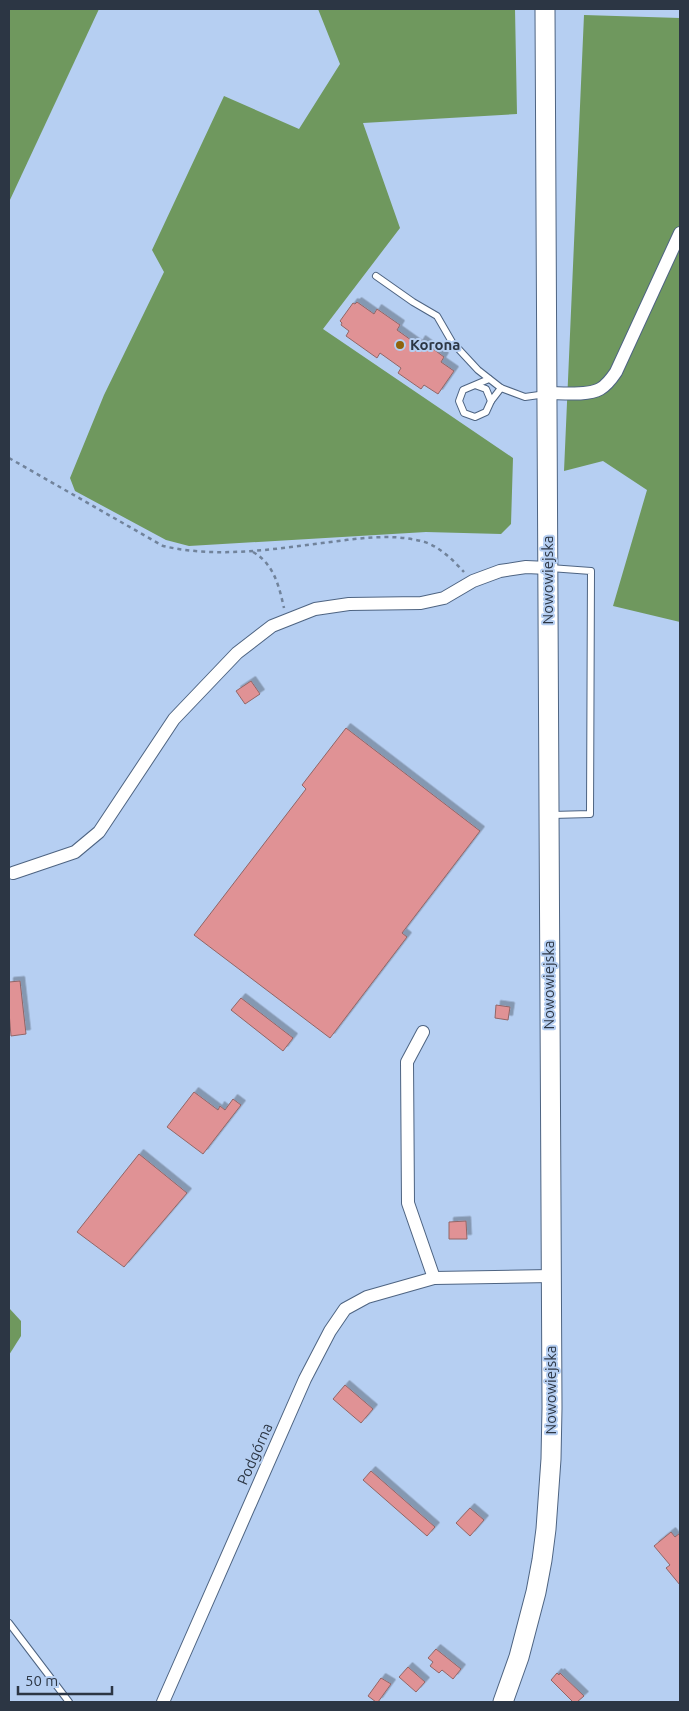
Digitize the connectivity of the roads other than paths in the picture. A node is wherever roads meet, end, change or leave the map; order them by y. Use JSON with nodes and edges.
{"nodes":[{"id":1,"x":545,"y":9,"type":"edge"},
{"id":2,"x":680,"y":233,"type":"edge"},
{"id":3,"x":376,"y":276,"type":"dead end"},
{"id":4,"x":489,"y":378,"type":"junction"},
{"id":5,"x":474,"y":385,"type":"junction"},
{"id":6,"x":501,"y":388,"type":"junction"},
{"id":7,"x":547,"y":393,"type":"junction"},
{"id":8,"x":491,"y":401,"type":"junction"},
{"id":9,"x":548,"y":568,"type":"junction"},
{"id":10,"x":548,"y":815,"type":"junction"},
{"id":11,"x":11,"y":874,"type":"edge"},
{"id":12,"x":424,"y":1032,"type":"dead end"},
{"id":13,"x":551,"y":1276,"type":"junction"},
{"id":14,"x":434,"y":1278,"type":"junction"},
{"id":15,"x":9,"y":1623,"type":"edge"},
{"id":16,"x":69,"y":1702,"type":"edge"},
{"id":17,"x":163,"y":1702,"type":"edge"},
{"id":18,"x":503,"y":1702,"type":"edge"}],
"edges":[{"from":1,"to":7,"type":"main road","name":"Nowowiejska"},
{"from":2,"to":7,"type":"street"},
{"from":3,"to":4,"type":"lane"},
{"from":4,"to":5,"type":"lane"},
{"from":4,"to":6,"type":"lane"},
{"from":5,"to":8,"type":"lane"},
{"from":5,"to":8,"type":"lane"},
{"from":6,"to":7,"type":"lane"},
{"from":6,"to":8,"type":"lane"},
{"from":7,"to":9,"type":"main road","name":"Nowowiejska"},
{"from":9,"to":10,"type":"main road","name":"Nowowiejska"},
{"from":9,"to":10,"type":"lane"},
{"from":9,"to":11,"type":"street"},
{"from":10,"to":13,"type":"main road","name":"Nowowiejska"},
{"from":12,"to":14,"type":"street"},
{"from":13,"to":14,"type":"street","name":"Podgórna"},
{"from":13,"to":18,"type":"main road","name":"Nowowiejska"},
{"from":14,"to":17,"type":"street","name":"Podgórna"},
{"from":15,"to":16,"type":"lane"}]}
